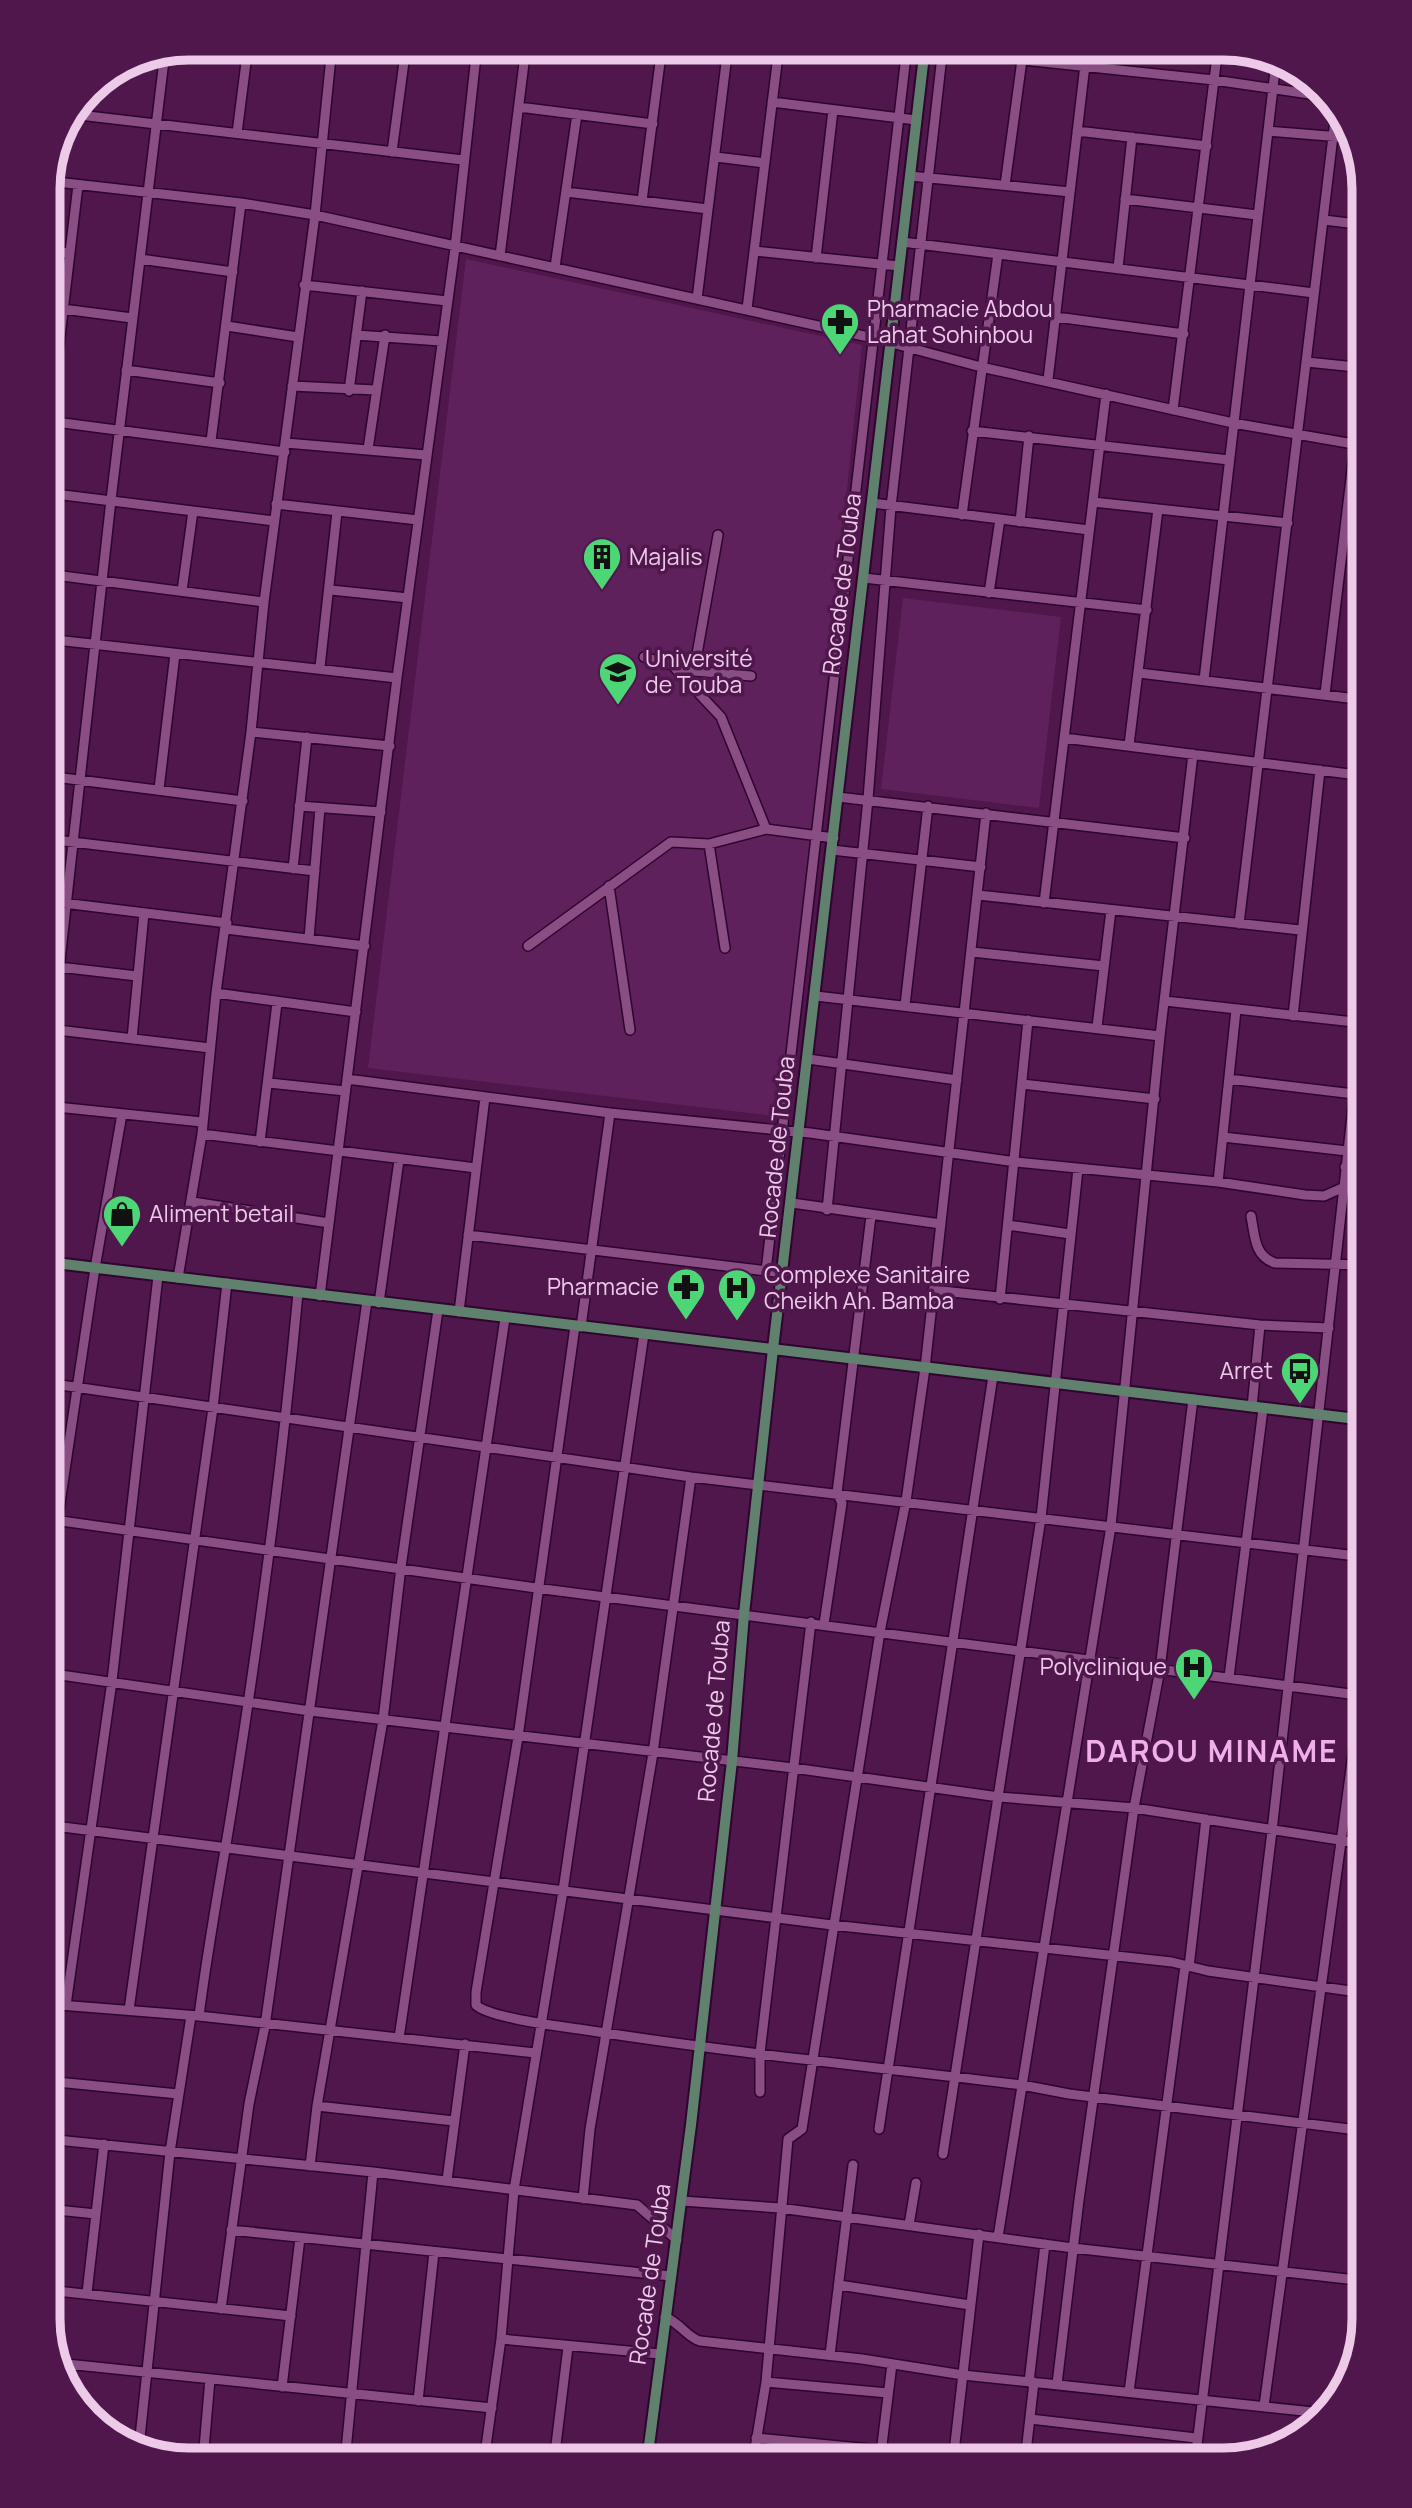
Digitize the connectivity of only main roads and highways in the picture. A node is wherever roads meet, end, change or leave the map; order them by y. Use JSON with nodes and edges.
{"nodes":[{"id":1,"x":924,"y":60,"type":"edge"},
{"id":2,"x":60,"y":1264,"type":"edge"},
{"id":3,"x":773,"y":1349,"type":"junction"},
{"id":4,"x":1352,"y":1419,"type":"edge"},
{"id":5,"x":649,"y":2448,"type":"edge"}],
"edges":[{"from":1,"to":3,"type":"main road","name":"Rocade de Touba"},
{"from":2,"to":3,"type":"main road"},
{"from":3,"to":4,"type":"main road"},
{"from":3,"to":5,"type":"main road","name":"Rocade de Touba"}]}
